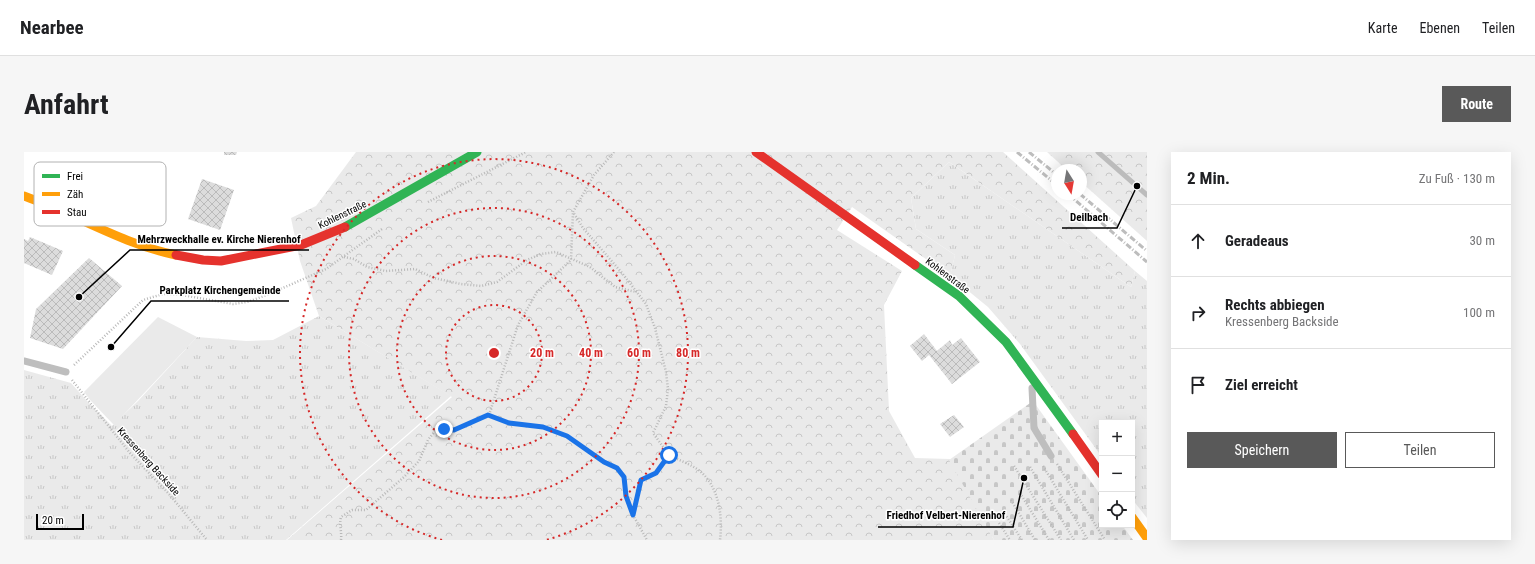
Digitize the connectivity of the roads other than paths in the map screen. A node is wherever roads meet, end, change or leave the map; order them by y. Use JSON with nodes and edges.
{"nodes":[{"id":1,"x":477,"y":152,"type":"edge"},
{"id":2,"x":756,"y":152,"type":"edge"},
{"id":3,"x":24,"y":196,"type":"edge"},
{"id":4,"x":34,"y":199,"type":"edge"},
{"id":5,"x":96,"y":226,"type":"edge"},
{"id":6,"x":24,"y":361,"type":"edge"},
{"id":7,"x":66,"y":372,"type":"road end"},
{"id":8,"x":1032,"y":378,"type":"junction"},
{"id":9,"x":1051,"y":456,"type":"road end"},
{"id":10,"x":1099,"y":471,"type":"edge"},
{"id":11,"x":1135,"y":521,"type":"edge"},
{"id":12,"x":1147,"y":538,"type":"edge"}],
"edges":[{"from":1,"to":5,"type":"main road","name":"Kohlenstraße"},
{"from":2,"to":8,"type":"main road","name":"Kohlenstraße"},
{"from":3,"to":4,"type":"main road","name":"Kohlenstraße"},
{"from":6,"to":7,"type":"lane"},
{"from":8,"to":9,"type":"lane"},
{"from":8,"to":10,"type":"main road","name":"Kohlenstraße"},
{"from":11,"to":12,"type":"main road"}]}
